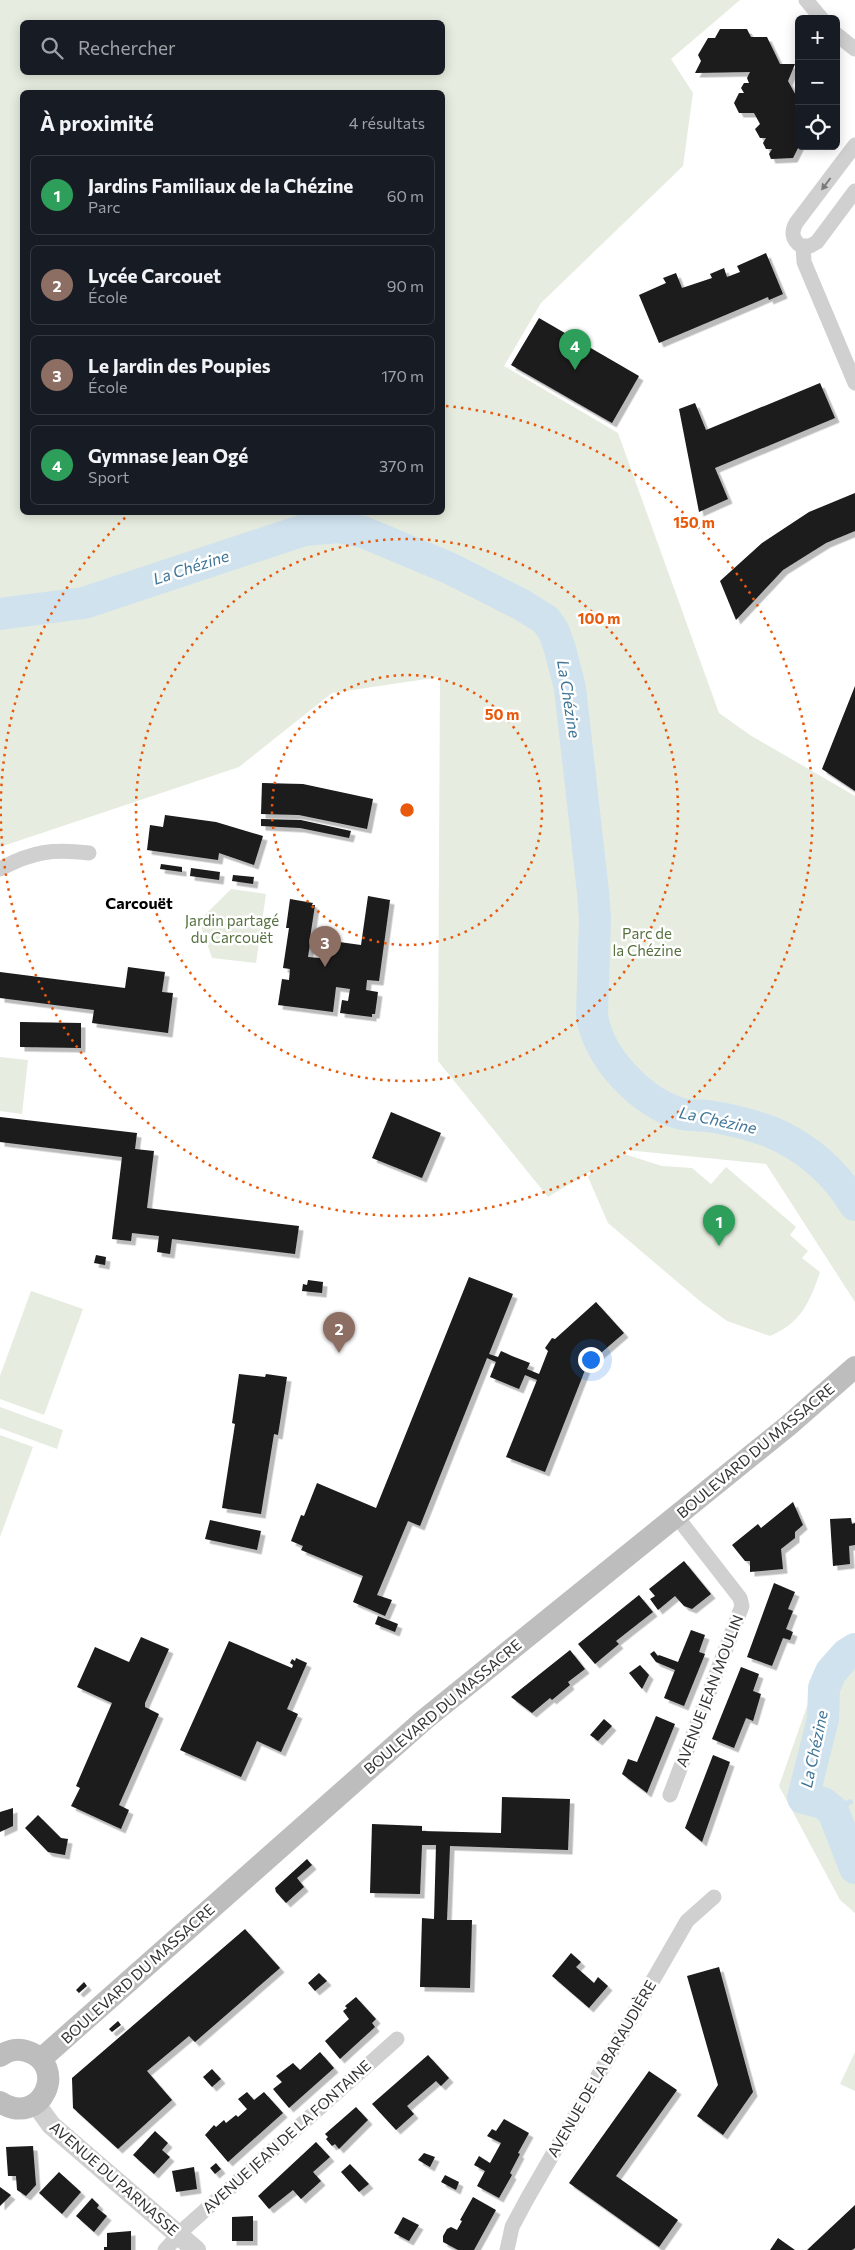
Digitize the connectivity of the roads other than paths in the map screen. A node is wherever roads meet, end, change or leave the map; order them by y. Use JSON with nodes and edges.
{"nodes":[{"id":1,"x":806,"y":0,"type":"edge"},
{"id":2,"x":819,"y":15,"type":"edge"},
{"id":3,"x":840,"y":37,"type":"edge"},
{"id":4,"x":855,"y":50,"type":"edge"},
{"id":5,"x":855,"y":145,"type":"edge"},
{"id":6,"x":855,"y":191,"type":"edge"},
{"id":7,"x":803,"y":246,"type":"junction"},
{"id":8,"x":855,"y":383,"type":"edge"},
{"id":9,"x":89,"y":853,"type":"dead end"},
{"id":10,"x":0,"y":869,"type":"edge"},
{"id":11,"x":855,"y":1367,"type":"edge"},
{"id":12,"x":677,"y":1517,"type":"junction"},
{"id":13,"x":670,"y":1795,"type":"dead end"},
{"id":14,"x":714,"y":1896,"type":"dead end"},
{"id":15,"x":397,"y":2039,"type":"dead end"},
{"id":16,"x":1,"y":2054,"type":"edge"},
{"id":17,"x":41,"y":2059,"type":"junction"},
{"id":18,"x":0,"y":2102,"type":"edge"},
{"id":19,"x":36,"y":2104,"type":"junction"},
{"id":20,"x":172,"y":2243,"type":"edge"},
{"id":21,"x":196,"y":2250,"type":"edge"},
{"id":22,"x":506,"y":2250,"type":"edge"}],
"edges":[{"from":1,"to":2,"type":"street"},
{"from":3,"to":4,"type":"street"},
{"from":5,"to":7,"type":"street","one_way":true},
{"from":6,"to":7,"type":"street"},
{"from":7,"to":8,"type":"street"},
{"from":9,"to":10,"type":"street"},
{"from":11,"to":12,"type":"main road","name":"BOULEVARD DU MASSACRE"},
{"from":12,"to":13,"type":"street","name":"AVENUE JEAN MOULIN"},
{"from":12,"to":17,"type":"main road","name":"BOULEVARD DU MASSACRE"},
{"from":14,"to":22,"type":"street","name":"AVENUE DE LA BARAUDIÈRE"},
{"from":15,"to":20,"type":"street","name":"AVENUE JEAN DE LA FONTAINE"},
{"from":16,"to":17,"type":"main road"},
{"from":17,"to":19,"type":"main road"},
{"from":18,"to":19,"type":"main road"},
{"from":19,"to":20,"type":"street","name":"AVENUE DU PARNASSE"},
{"from":20,"to":21,"type":"street","name":"AVENUE DU PARNASSE"}]}
